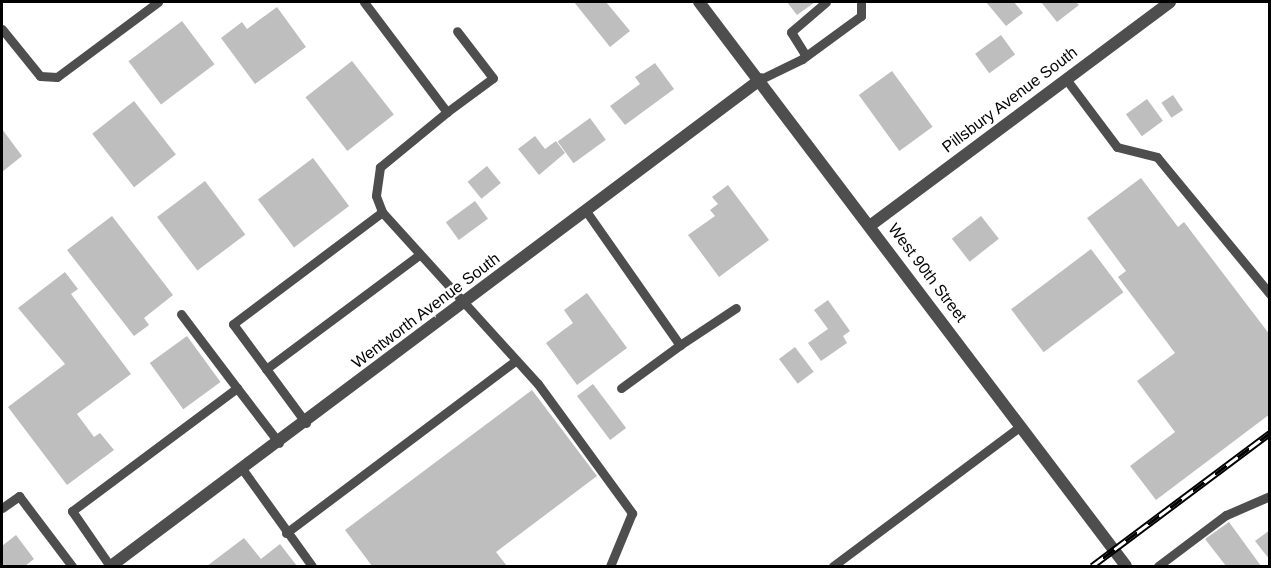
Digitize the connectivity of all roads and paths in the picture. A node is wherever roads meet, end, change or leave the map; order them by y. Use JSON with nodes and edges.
{"nodes":[{"id":1,"x":158,"y":2,"type":"edge"},
{"id":2,"x":364,"y":2,"type":"edge"},
{"id":3,"x":699,"y":2,"type":"edge"},
{"id":4,"x":826,"y":2,"type":"edge"},
{"id":5,"x":861,"y":2,"type":"edge"},
{"id":6,"x":1170,"y":2,"type":"edge"},
{"id":7,"x":2,"y":29,"type":"edge"},
{"id":8,"x":458,"y":31,"type":"dead end"},
{"id":9,"x":806,"y":56,"type":"junction"},
{"id":10,"x":760,"y":79,"type":"junction"},
{"id":11,"x":1066,"y":79,"type":"junction"},
{"id":12,"x":447,"y":112,"type":"junction"},
{"id":13,"x":586,"y":211,"type":"junction"},
{"id":14,"x":382,"y":212,"type":"junction"},
{"id":15,"x":871,"y":225,"type":"junction"},
{"id":16,"x":419,"y":255,"type":"junction"},
{"id":17,"x":1269,"y":294,"type":"edge"},
{"id":18,"x":463,"y":304,"type":"junction"},
{"id":19,"x":736,"y":308,"type":"dead end"},
{"id":20,"x":181,"y":314,"type":"dead end"},
{"id":21,"x":680,"y":345,"type":"junction"},
{"id":22,"x":515,"y":361,"type":"junction"},
{"id":23,"x":266,"y":369,"type":"junction"},
{"id":24,"x":237,"y":388,"type":"junction"},
{"id":25,"x":621,"y":388,"type":"dead end"},
{"id":26,"x":306,"y":423,"type":"junction"},
{"id":27,"x":1021,"y":426,"type":"junction"},
{"id":28,"x":279,"y":443,"type":"junction"},
{"id":29,"x":243,"y":470,"type":"junction"},
{"id":30,"x":1269,"y":496,"type":"edge"},
{"id":31,"x":2,"y":508,"type":"edge"},
{"id":32,"x":286,"y":533,"type":"junction"},
{"id":33,"x":72,"y":567,"type":"edge"},
{"id":34,"x":111,"y":567,"type":"edge"},
{"id":35,"x":312,"y":567,"type":"edge"},
{"id":36,"x":610,"y":567,"type":"edge"},
{"id":37,"x":833,"y":567,"type":"edge"},
{"id":38,"x":1126,"y":567,"type":"edge"},
{"id":39,"x":1158,"y":567,"type":"edge"}],
"edges":[{"from":1,"to":7,"type":"lane"},
{"from":2,"to":12,"type":"lane"},
{"from":3,"to":10,"type":"street","name":"West 90th Street"},
{"from":4,"to":9,"type":"lane"},
{"from":5,"to":9,"type":"lane"},
{"from":6,"to":11,"type":"street","name":"Pillsbury Avenue South"},
{"from":8,"to":12,"type":"lane"},
{"from":9,"to":10,"type":"lane"},
{"from":10,"to":13,"type":"street","name":"Wentworth Avenue South"},
{"from":10,"to":15,"type":"street","name":"West 90th Street"},
{"from":11,"to":15,"type":"street","name":"Pillsbury Avenue South"},
{"from":11,"to":17,"type":"lane"},
{"from":12,"to":14,"type":"lane"},
{"from":13,"to":18,"type":"street","name":"Wentworth Avenue South"},
{"from":13,"to":21,"type":"lane"},
{"from":14,"to":16,"type":"lane"},
{"from":14,"to":23,"type":"lane"},
{"from":15,"to":27,"type":"street","name":"West 90th Street"},
{"from":16,"to":18,"type":"lane"},
{"from":16,"to":23,"type":"lane"},
{"from":18,"to":22,"type":"lane"},
{"from":18,"to":26,"type":"street","name":"Wentworth Avenue South"},
{"from":19,"to":21,"type":"lane"},
{"from":20,"to":24,"type":"lane"},
{"from":21,"to":25,"type":"lane"},
{"from":22,"to":32,"type":"lane"},
{"from":22,"to":36,"type":"lane"},
{"from":23,"to":26,"type":"lane"},
{"from":24,"to":28,"type":"lane"},
{"from":24,"to":34,"type":"lane"},
{"from":26,"to":28,"type":"street","name":"Wentworth Avenue South"},
{"from":27,"to":37,"type":"lane"},
{"from":27,"to":38,"type":"street","name":"West 90th Street"},
{"from":28,"to":29,"type":"street","name":"Wentworth Avenue South"},
{"from":29,"to":32,"type":"lane"},
{"from":29,"to":34,"type":"street","name":"Wentworth Avenue South"},
{"from":30,"to":39,"type":"lane"},
{"from":31,"to":33,"type":"lane"},
{"from":32,"to":35,"type":"lane"}]}
